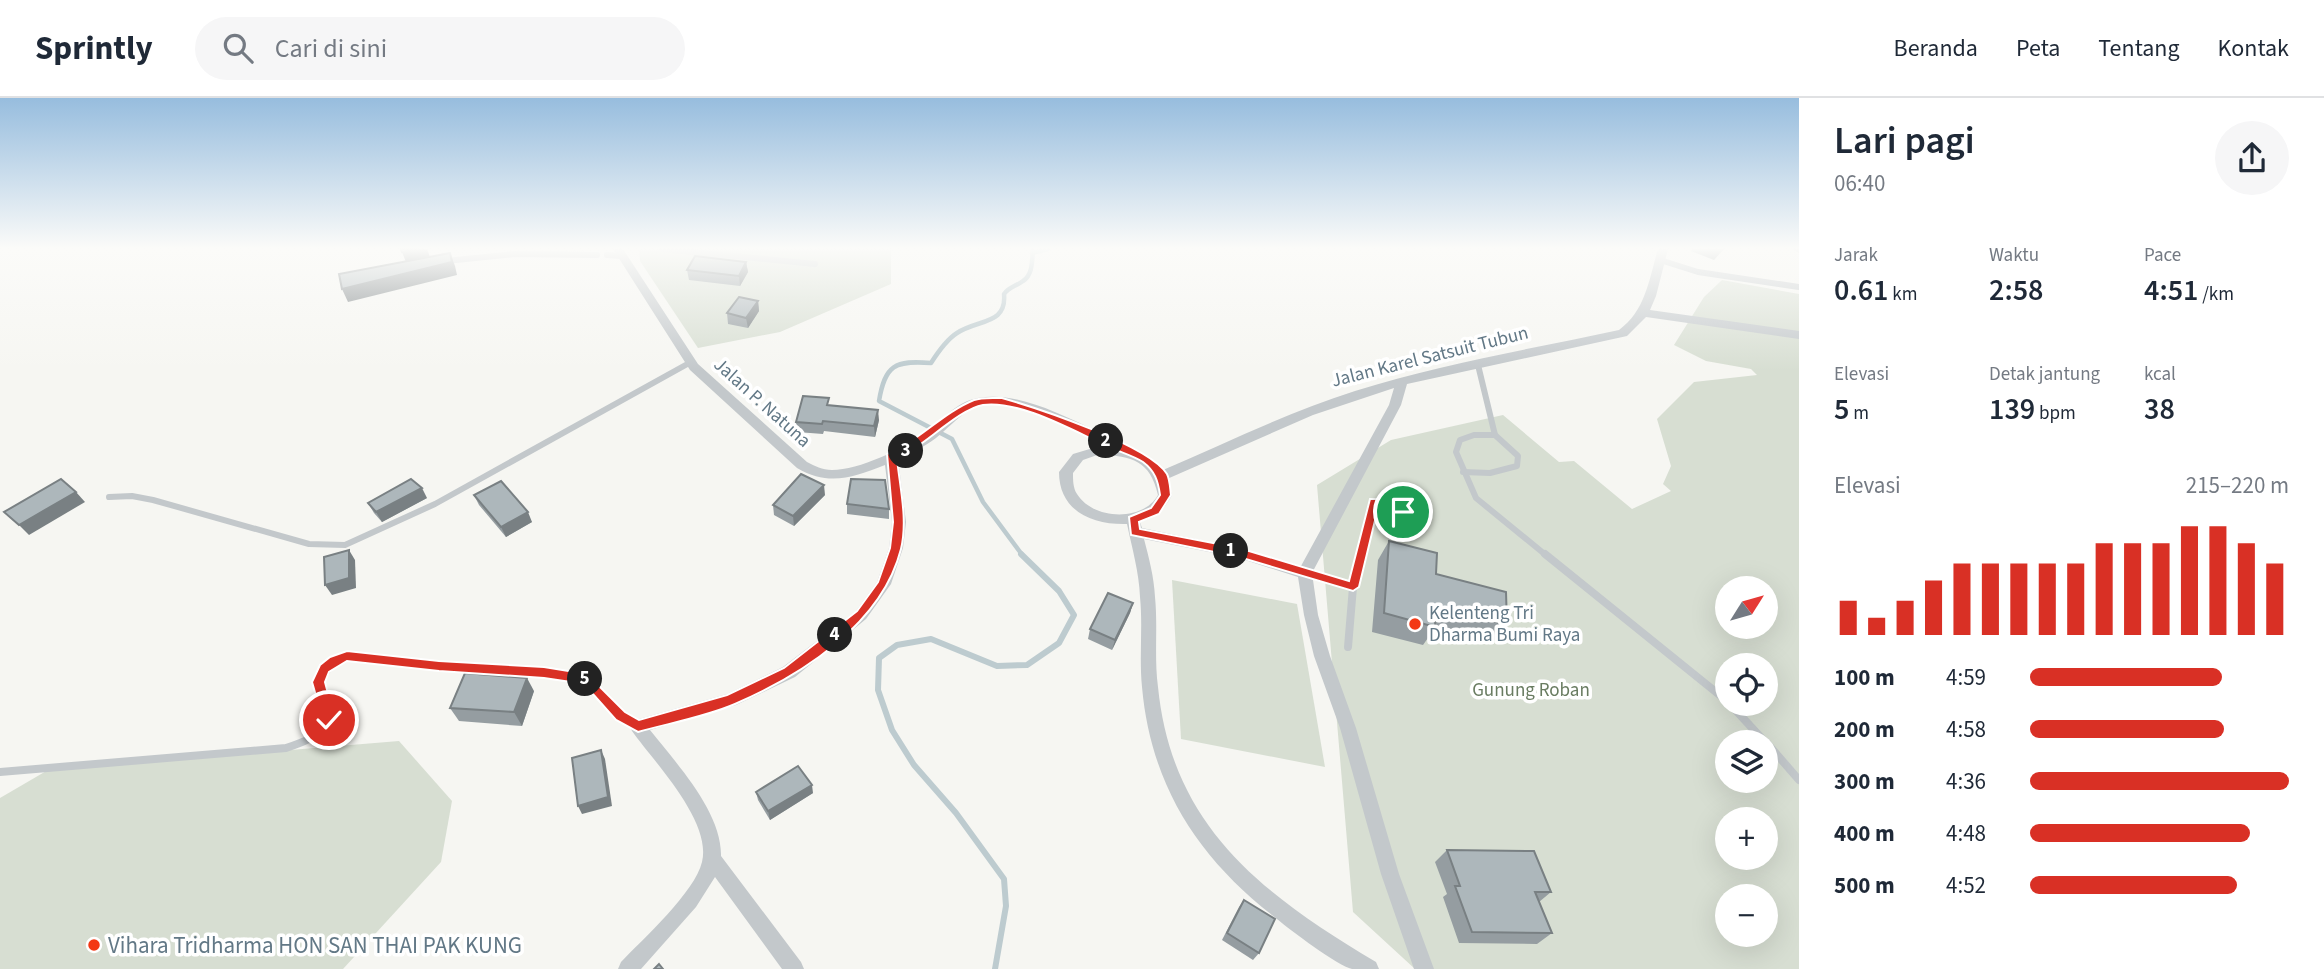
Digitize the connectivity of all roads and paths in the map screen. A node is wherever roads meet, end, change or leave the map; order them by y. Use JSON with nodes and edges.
{"nodes":[{"id":1,"x":642,"y":290,"type":"edge"},
{"id":2,"x":1651,"y":290,"type":"edge"},
{"id":3,"x":1645,"y":313,"type":"junction"},
{"id":4,"x":1799,"y":335,"type":"edge"},
{"id":5,"x":691,"y":362,"type":"junction"},
{"id":6,"x":1478,"y":365,"type":"junction"},
{"id":7,"x":1402,"y":382,"type":"junction"},
{"id":8,"x":1495,"y":435,"type":"junction"},
{"id":9,"x":1125,"y":452,"type":"junction"},
{"id":10,"x":891,"y":457,"type":"junction"},
{"id":11,"x":1462,"y":472,"type":"junction"},
{"id":12,"x":1163,"y":476,"type":"junction"},
{"id":13,"x":109,"y":497,"type":"dead end"},
{"id":14,"x":1403,"y":512,"type":"dead end"},
{"id":15,"x":1134,"y":526,"type":"junction"},
{"id":16,"x":1305,"y":573,"type":"junction"},
{"id":17,"x":1353,"y":587,"type":"junction"},
{"id":18,"x":1348,"y":647,"type":"dead end"},
{"id":19,"x":1715,"y":691,"type":"edge"},
{"id":20,"x":1742,"y":716,"type":"edge"},
{"id":21,"x":638,"y":726,"type":"junction"},
{"id":22,"x":1754,"y":730,"type":"edge"},
{"id":23,"x":1778,"y":757,"type":"edge"},
{"id":24,"x":0,"y":772,"type":"edge"},
{"id":25,"x":1799,"y":780,"type":"edge"},
{"id":26,"x":712,"y":859,"type":"junction"},
{"id":27,"x":628,"y":969,"type":"edge"},
{"id":28,"x":794,"y":969,"type":"edge"},
{"id":29,"x":1369,"y":969,"type":"edge"},
{"id":30,"x":1424,"y":969,"type":"edge"}],
"edges":[{"from":1,"to":5,"type":"street","name":"Jalan P. Natuna"},
{"from":2,"to":3,"type":"street"},
{"from":3,"to":4,"type":"street"},
{"from":3,"to":6,"type":"street","name":"Jalan Karel Satsuit Tubun"},
{"from":5,"to":10,"type":"street","name":"Jalan P. Natuna"},
{"from":5,"to":13,"type":"lane"},
{"from":6,"to":7,"type":"street","name":"Jalan Karel Satsuit Tubun"},
{"from":6,"to":8,"type":"lane"},
{"from":7,"to":12,"type":"street","name":"Jalan Karel Satsuit Tubun"},
{"from":7,"to":16,"type":"street"},
{"from":8,"to":11,"type":"lane"},
{"from":8,"to":11,"type":"lane"},
{"from":9,"to":10,"type":"street","name":"Jalan P. Natuna"},
{"from":9,"to":12,"type":"street"},
{"from":9,"to":15,"type":"street"},
{"from":10,"to":21,"type":"street"},
{"from":11,"to":19,"type":"lane"},
{"from":12,"to":15,"type":"street"},
{"from":14,"to":17,"type":"lane"},
{"from":15,"to":16,"type":"street"},
{"from":15,"to":29,"type":"street"},
{"from":16,"to":17,"type":"lane"},
{"from":16,"to":30,"type":"street"},
{"from":17,"to":18,"type":"lane"},
{"from":20,"to":22,"type":"lane"},
{"from":21,"to":24,"type":"lane"},
{"from":21,"to":26,"type":"street"},
{"from":23,"to":25,"type":"lane"},
{"from":26,"to":27,"type":"street"},
{"from":26,"to":28,"type":"street"}]}
